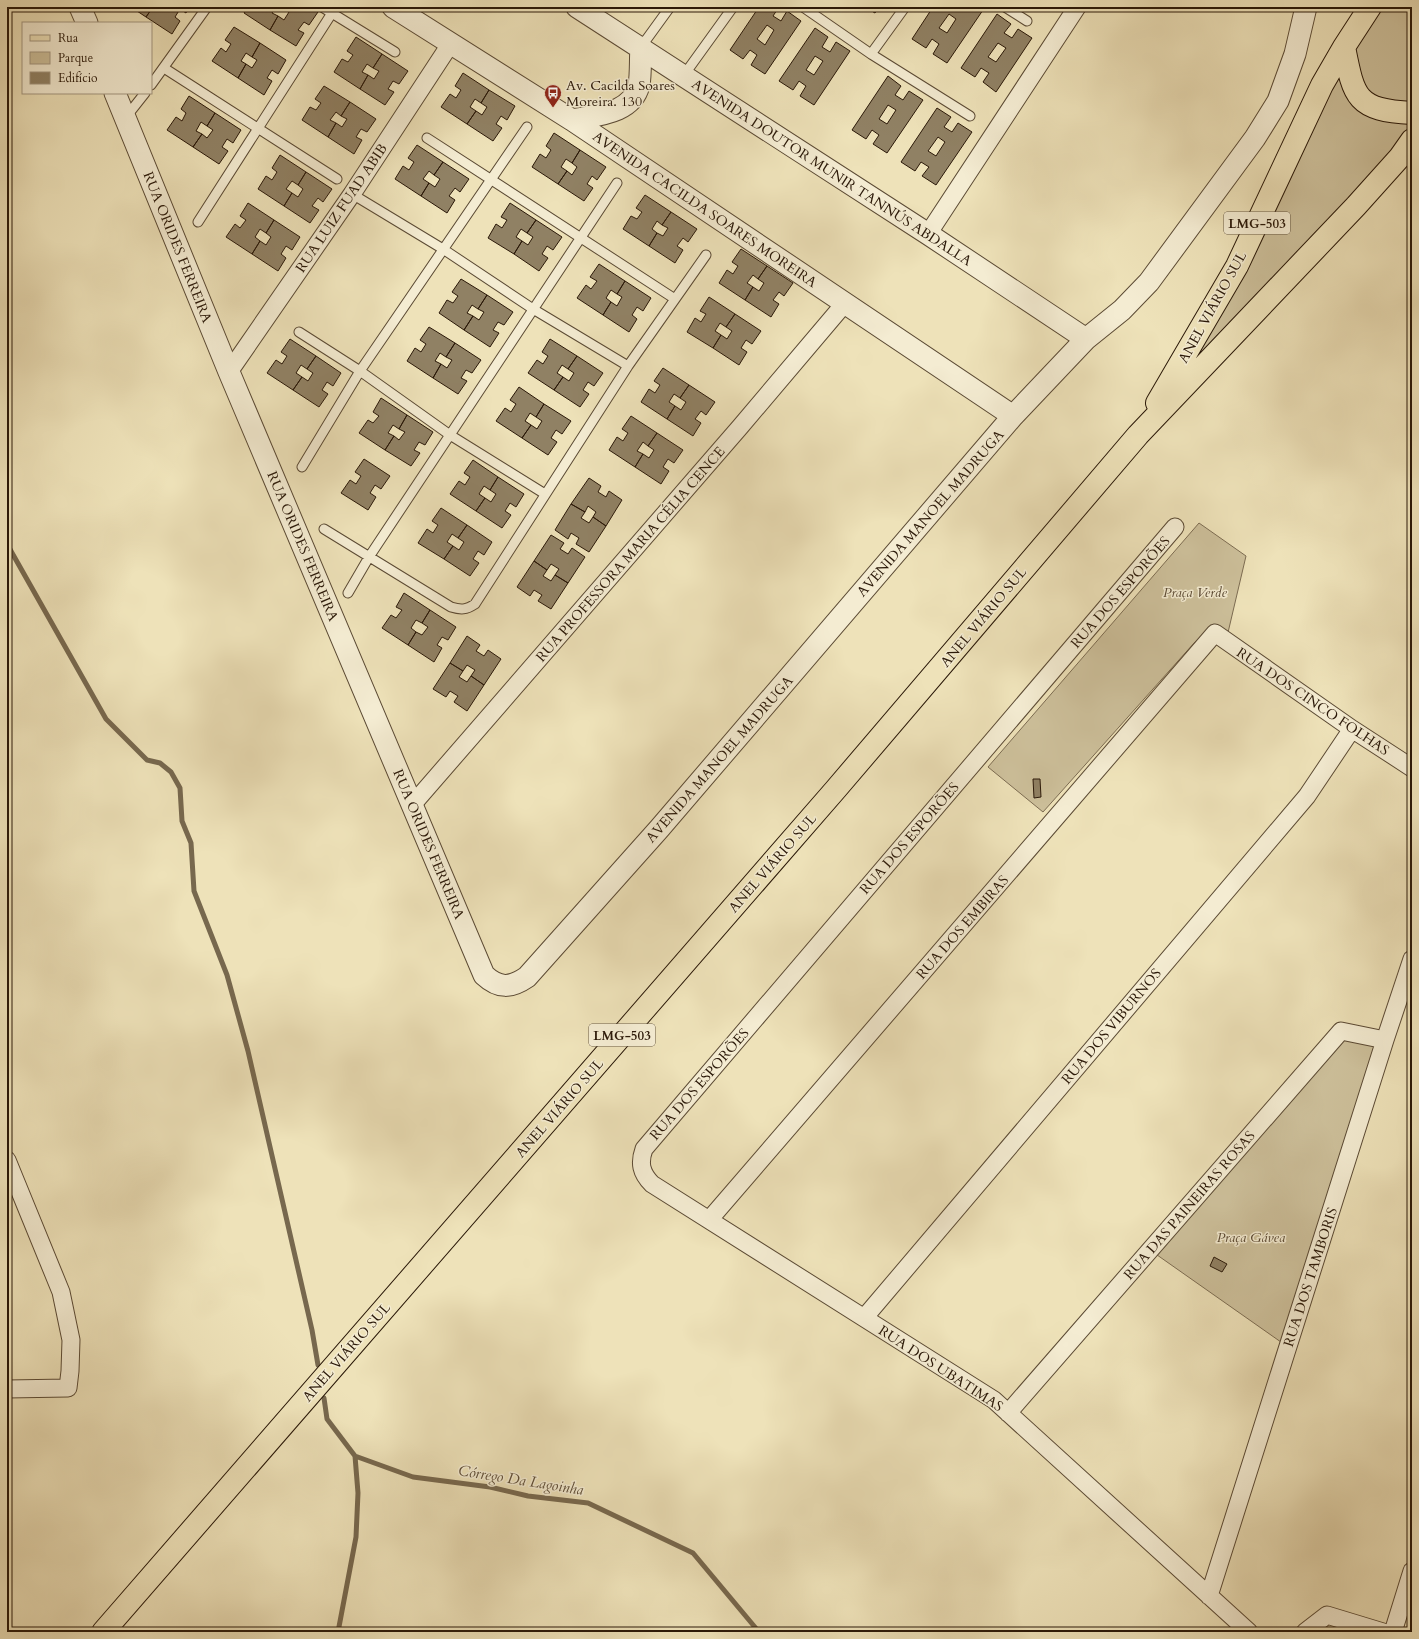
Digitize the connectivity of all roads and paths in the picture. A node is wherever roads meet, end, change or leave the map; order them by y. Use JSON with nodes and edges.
{"nodes":[{"id":1,"x":80,"y":7,"type":"edge"},
{"id":2,"x":207,"y":7,"type":"edge"},
{"id":3,"x":322,"y":7,"type":"edge"},
{"id":4,"x":393,"y":7,"type":"edge"},
{"id":5,"x":577,"y":7,"type":"edge"},
{"id":6,"x":670,"y":7,"type":"edge"},
{"id":7,"x":734,"y":7,"type":"edge"},
{"id":8,"x":803,"y":7,"type":"edge"},
{"id":9,"x":905,"y":7,"type":"edge"},
{"id":10,"x":1005,"y":7,"type":"edge"},
{"id":11,"x":1077,"y":7,"type":"edge"},
{"id":12,"x":1306,"y":7,"type":"edge"},
{"id":13,"x":1370,"y":7,"type":"edge"},
{"id":14,"x":332,"y":13,"type":"junction"},
{"id":15,"x":1027,"y":21,"type":"dead end"},
{"id":16,"x":87,"y":22,"type":"edge"},
{"id":17,"x":451,"y":43,"type":"junction"},
{"id":18,"x":641,"y":47,"type":"junction"},
{"id":19,"x":1344,"y":47,"type":"junction"},
{"id":20,"x":395,"y":52,"type":"dead end"},
{"id":21,"x":871,"y":54,"type":"junction"},
{"id":22,"x":164,"y":68,"type":"junction"},
{"id":23,"x":684,"y":75,"type":"junction"},
{"id":24,"x":152,"y":84,"type":"edge"},
{"id":25,"x":115,"y":94,"type":"edge"},
{"id":26,"x":144,"y":94,"type":"edge"},
{"id":27,"x":1412,"y":113,"type":"edge"},
{"id":28,"x":970,"y":116,"type":"dead end"},
{"id":29,"x":125,"y":118,"type":"junction"},
{"id":30,"x":572,"y":120,"type":"junction"},
{"id":31,"x":526,"y":126,"type":"dead end"},
{"id":32,"x":257,"y":129,"type":"junction"},
{"id":33,"x":427,"y":138,"type":"dead end"},
{"id":34,"x":1412,"y":140,"type":"edge"},
{"id":35,"x":337,"y":179,"type":"dead end"},
{"id":36,"x":490,"y":180,"type":"junction"},
{"id":37,"x":617,"y":183,"type":"dead end"},
{"id":38,"x":352,"y":194,"type":"junction"},
{"id":39,"x":198,"y":222,"type":"dead end"},
{"id":40,"x":928,"y":234,"type":"junction"},
{"id":41,"x":580,"y":238,"type":"junction"},
{"id":42,"x":443,"y":249,"type":"junction"},
{"id":43,"x":706,"y":255,"type":"dead end"},
{"id":44,"x":675,"y":299,"type":"junction"},
{"id":45,"x":845,"y":302,"type":"junction"},
{"id":46,"x":533,"y":309,"type":"junction"},
{"id":47,"x":299,"y":332,"type":"dead end"},
{"id":48,"x":1086,"y":339,"type":"junction"},
{"id":49,"x":628,"y":366,"type":"junction"},
{"id":50,"x":360,"y":371,"type":"junction"},
{"id":51,"x":229,"y":372,"type":"junction"},
{"id":52,"x":1013,"y":416,"type":"junction"},
{"id":53,"x":450,"y":435,"type":"junction"},
{"id":54,"x":1138,"y":435,"type":"junction"},
{"id":55,"x":302,"y":467,"type":"dead end"},
{"id":56,"x":545,"y":494,"type":"junction"},
{"id":57,"x":1175,"y":527,"type":"dead end"},
{"id":58,"x":324,"y":529,"type":"dead end"},
{"id":59,"x":369,"y":557,"type":"junction"},
{"id":60,"x":348,"y":593,"type":"dead end"},
{"id":61,"x":1215,"y":633,"type":"joint"},
{"id":62,"x":1352,"y":729,"type":"junction"},
{"id":63,"x":1412,"y":768,"type":"edge"},
{"id":64,"x":413,"y":804,"type":"junction"},
{"id":65,"x":1412,"y":959,"type":"edge"},
{"id":66,"x":505,"y":986,"type":"joint"},
{"id":67,"x":1385,"y":1040,"type":"junction"},
{"id":68,"x":644,"y":1149,"type":"joint"},
{"id":69,"x":7,"y":1160,"type":"edge"},
{"id":70,"x":709,"y":1220,"type":"junction"},
{"id":71,"x":864,"y":1318,"type":"junction"},
{"id":72,"x":7,"y":1389,"type":"edge"},
{"id":73,"x":1008,"y":1413,"type":"junction"},
{"id":74,"x":1412,"y":1571,"type":"edge"},
{"id":75,"x":1209,"y":1596,"type":"junction"},
{"id":76,"x":103,"y":1632,"type":"edge"},
{"id":77,"x":1249,"y":1632,"type":"edge"},
{"id":78,"x":1305,"y":1632,"type":"edge"},
{"id":79,"x":1383,"y":1632,"type":"edge"},
{"id":80,"x":1393,"y":1632,"type":"edge"}],
"edges":[{"from":1,"to":16,"type":"street"},
{"from":2,"to":22,"type":"lane"},
{"from":3,"to":14,"type":"lane"},
{"from":4,"to":17,"type":"street","name":"AVENIDA CACILDA SOARES MOREIRA"},
{"from":5,"to":18,"type":"street","name":"AVENIDA DOUTOR MUNIR TANNÚS ABDALLA"},
{"from":6,"to":18,"type":"lane"},
{"from":7,"to":23,"type":"lane"},
{"from":8,"to":21,"type":"lane"},
{"from":9,"to":21,"type":"lane"},
{"from":10,"to":15,"type":"lane"},
{"from":11,"to":40,"type":"street"},
{"from":12,"to":48,"type":"street","name":"AVENIDA MANOEL MADRUGA"},
{"from":13,"to":19,"type":"main road","name":"ANEL VIÁRIO SUL","number":"LMG-503"},
{"from":14,"to":20,"type":"lane"},
{"from":14,"to":32,"type":"lane"},
{"from":17,"to":30,"type":"street","name":"AVENIDA CACILDA SOARES MOREIRA"},
{"from":17,"to":38,"type":"street","name":"RUA LUIZ FUAD ABIB"},
{"from":18,"to":23,"type":"street","name":"AVENIDA DOUTOR MUNIR TANNÚS ABDALLA"},
{"from":18,"to":30,"type":"street"},
{"from":19,"to":27,"type":"main road"},
{"from":19,"to":54,"type":"main road","name":"ANEL VIÁRIO SUL","number":"LMG-503"},
{"from":21,"to":28,"type":"lane"},
{"from":22,"to":24,"type":"lane"},
{"from":22,"to":32,"type":"lane"},
{"from":23,"to":40,"type":"street","name":"AVENIDA DOUTOR MUNIR TANNÚS ABDALLA"},
{"from":25,"to":29,"type":"street","name":"RUA ORIDES FERREIRA"},
{"from":26,"to":29,"type":"lane"},
{"from":29,"to":51,"type":"street","name":"RUA ORIDES FERREIRA"},
{"from":30,"to":45,"type":"street","name":"AVENIDA CACILDA SOARES MOREIRA"},
{"from":31,"to":36,"type":"lane"},
{"from":32,"to":35,"type":"lane"},
{"from":32,"to":39,"type":"lane"},
{"from":33,"to":36,"type":"lane"},
{"from":34,"to":54,"type":"main road","name":"ANEL VIÁRIO SUL","number":"LMG-503"},
{"from":36,"to":41,"type":"lane"},
{"from":36,"to":42,"type":"lane"},
{"from":37,"to":41,"type":"lane"},
{"from":38,"to":42,"type":"lane"},
{"from":38,"to":51,"type":"street","name":"RUA LUIZ FUAD ABIB"},
{"from":40,"to":48,"type":"street","name":"AVENIDA DOUTOR MUNIR TANNÚS ABDALLA"},
{"from":41,"to":44,"type":"lane"},
{"from":41,"to":46,"type":"lane"},
{"from":42,"to":46,"type":"lane"},
{"from":42,"to":50,"type":"lane"},
{"from":43,"to":44,"type":"lane"},
{"from":44,"to":49,"type":"lane"},
{"from":45,"to":52,"type":"street","name":"AVENIDA CACILDA SOARES MOREIRA"},
{"from":45,"to":64,"type":"street","name":"RUA PROFESSORA MARIA CÉLIA CENCE"},
{"from":46,"to":49,"type":"lane"},
{"from":46,"to":53,"type":"lane"},
{"from":47,"to":50,"type":"lane"},
{"from":48,"to":52,"type":"street","name":"AVENIDA MANOEL MADRUGA"},
{"from":49,"to":56,"type":"lane"},
{"from":50,"to":53,"type":"lane"},
{"from":50,"to":55,"type":"lane"},
{"from":51,"to":64,"type":"street","name":"RUA ORIDES FERREIRA"},
{"from":52,"to":66,"type":"street","name":"AVENIDA MANOEL MADRUGA"},
{"from":53,"to":56,"type":"lane"},
{"from":53,"to":59,"type":"lane"},
{"from":54,"to":76,"type":"main road","name":"ANEL VIÁRIO SUL","number":"LMG-503"},
{"from":56,"to":59,"type":"lane"},
{"from":57,"to":68,"type":"street","name":"RUA DOS ESPORÕES"},
{"from":58,"to":59,"type":"lane"},
{"from":59,"to":60,"type":"lane"},
{"from":61,"to":62,"type":"street","name":"RUA DOS CINCO FOLHAS"},
{"from":61,"to":70,"type":"street","name":"RUA DOS EMBIRAS"},
{"from":62,"to":63,"type":"street","name":"RUA DOS CINCO FOLHAS"},
{"from":62,"to":71,"type":"street","name":"RUA DOS VIBURNOS"},
{"from":64,"to":66,"type":"street","name":"RUA ORIDES FERREIRA"},
{"from":65,"to":67,"type":"street","name":"RUA DOS TAMBORIS"},
{"from":67,"to":73,"type":"street","name":"RUA DAS PAINEIRAS ROSAS"},
{"from":67,"to":75,"type":"street","name":"RUA DOS TAMBORIS"},
{"from":68,"to":70,"type":"street","name":"RUA DOS UBATIMAS"},
{"from":69,"to":72,"type":"street"},
{"from":70,"to":71,"type":"street","name":"RUA DOS UBATIMAS"},
{"from":71,"to":73,"type":"street","name":"RUA DOS UBATIMAS"},
{"from":73,"to":75,"type":"street","name":"RUA DOS UBATIMAS"},
{"from":74,"to":80,"type":"street"},
{"from":75,"to":77,"type":"street","name":"RUA DOS UBATIMAS"},
{"from":78,"to":79,"type":"street"}]}
